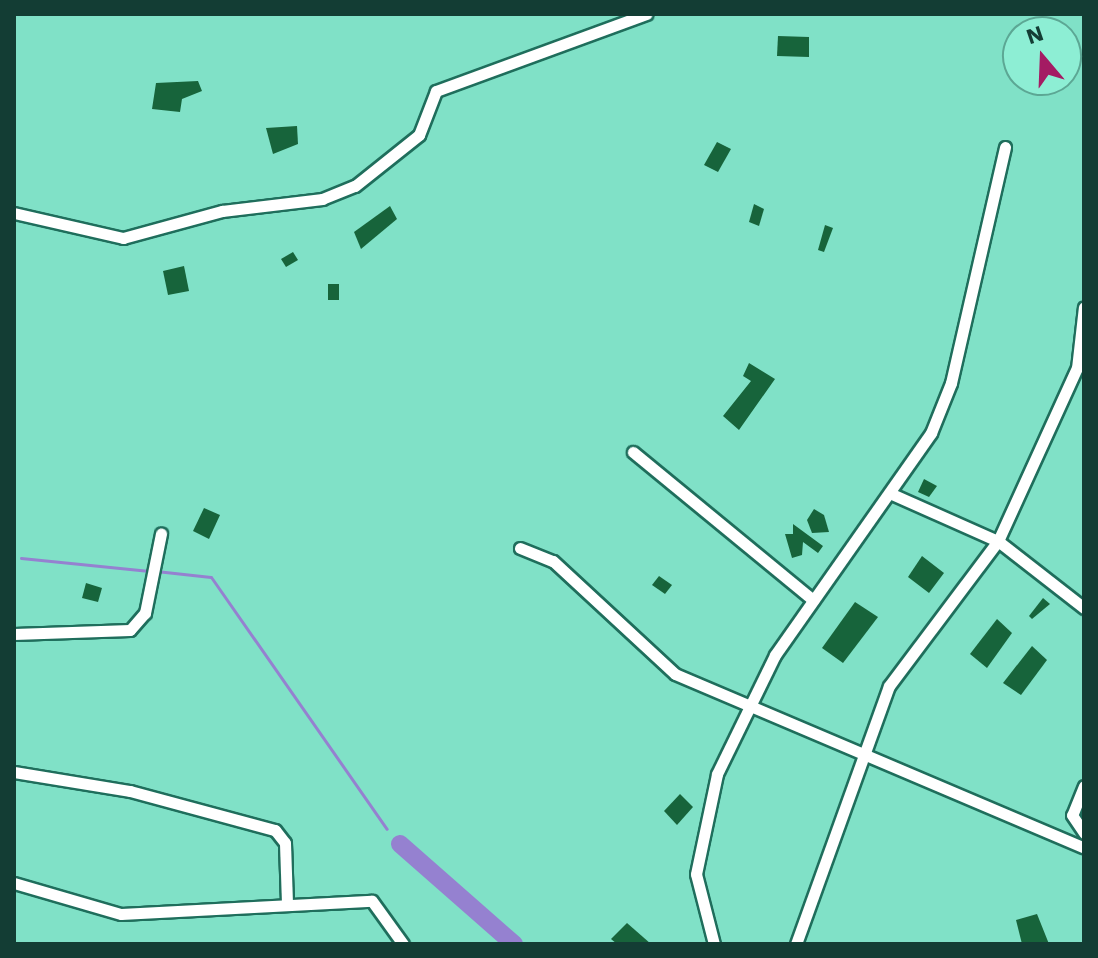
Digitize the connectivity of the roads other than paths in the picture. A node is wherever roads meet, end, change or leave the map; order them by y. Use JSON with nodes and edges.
{"nodes":[{"id":1,"x":646,"y":14,"type":"edge"},
{"id":2,"x":1005,"y":147,"type":"dead end"},
{"id":3,"x":14,"y":213,"type":"edge"},
{"id":4,"x":1084,"y":307,"type":"edge"},
{"id":5,"x":633,"y":452,"type":"dead end"},
{"id":6,"x":894,"y":495,"type":"junction"},
{"id":7,"x":161,"y":534,"type":"dead end"},
{"id":8,"x":998,"y":541,"type":"junction"},
{"id":9,"x":520,"y":548,"type":"dead end"},
{"id":10,"x":813,"y":600,"type":"junction"},
{"id":11,"x":1084,"y":608,"type":"edge"},
{"id":12,"x":14,"y":634,"type":"edge"},
{"id":13,"x":749,"y":703,"type":"junction"},
{"id":14,"x":860,"y":756,"type":"junction"},
{"id":15,"x":14,"y":772,"type":"edge"},
{"id":16,"x":1084,"y":786,"type":"edge"},
{"id":17,"x":1084,"y":833,"type":"edge"},
{"id":18,"x":1084,"y":848,"type":"edge"},
{"id":19,"x":14,"y":883,"type":"edge"},
{"id":20,"x":287,"y":904,"type":"junction"},
{"id":21,"x":403,"y":944,"type":"edge"},
{"id":22,"x":714,"y":944,"type":"edge"},
{"id":23,"x":796,"y":944,"type":"edge"}],
"edges":[{"from":1,"to":3,"type":"street"},
{"from":2,"to":6,"type":"street"},
{"from":4,"to":8,"type":"street"},
{"from":5,"to":10,"type":"street"},
{"from":6,"to":8,"type":"street"},
{"from":6,"to":10,"type":"street"},
{"from":7,"to":12,"type":"street"},
{"from":8,"to":11,"type":"street"},
{"from":8,"to":14,"type":"street"},
{"from":9,"to":13,"type":"street"},
{"from":10,"to":13,"type":"street"},
{"from":13,"to":14,"type":"street"},
{"from":13,"to":22,"type":"street"},
{"from":14,"to":18,"type":"street"},
{"from":14,"to":23,"type":"street"},
{"from":15,"to":20,"type":"street"},
{"from":16,"to":17,"type":"street"},
{"from":19,"to":20,"type":"street"},
{"from":20,"to":21,"type":"street"}]}
